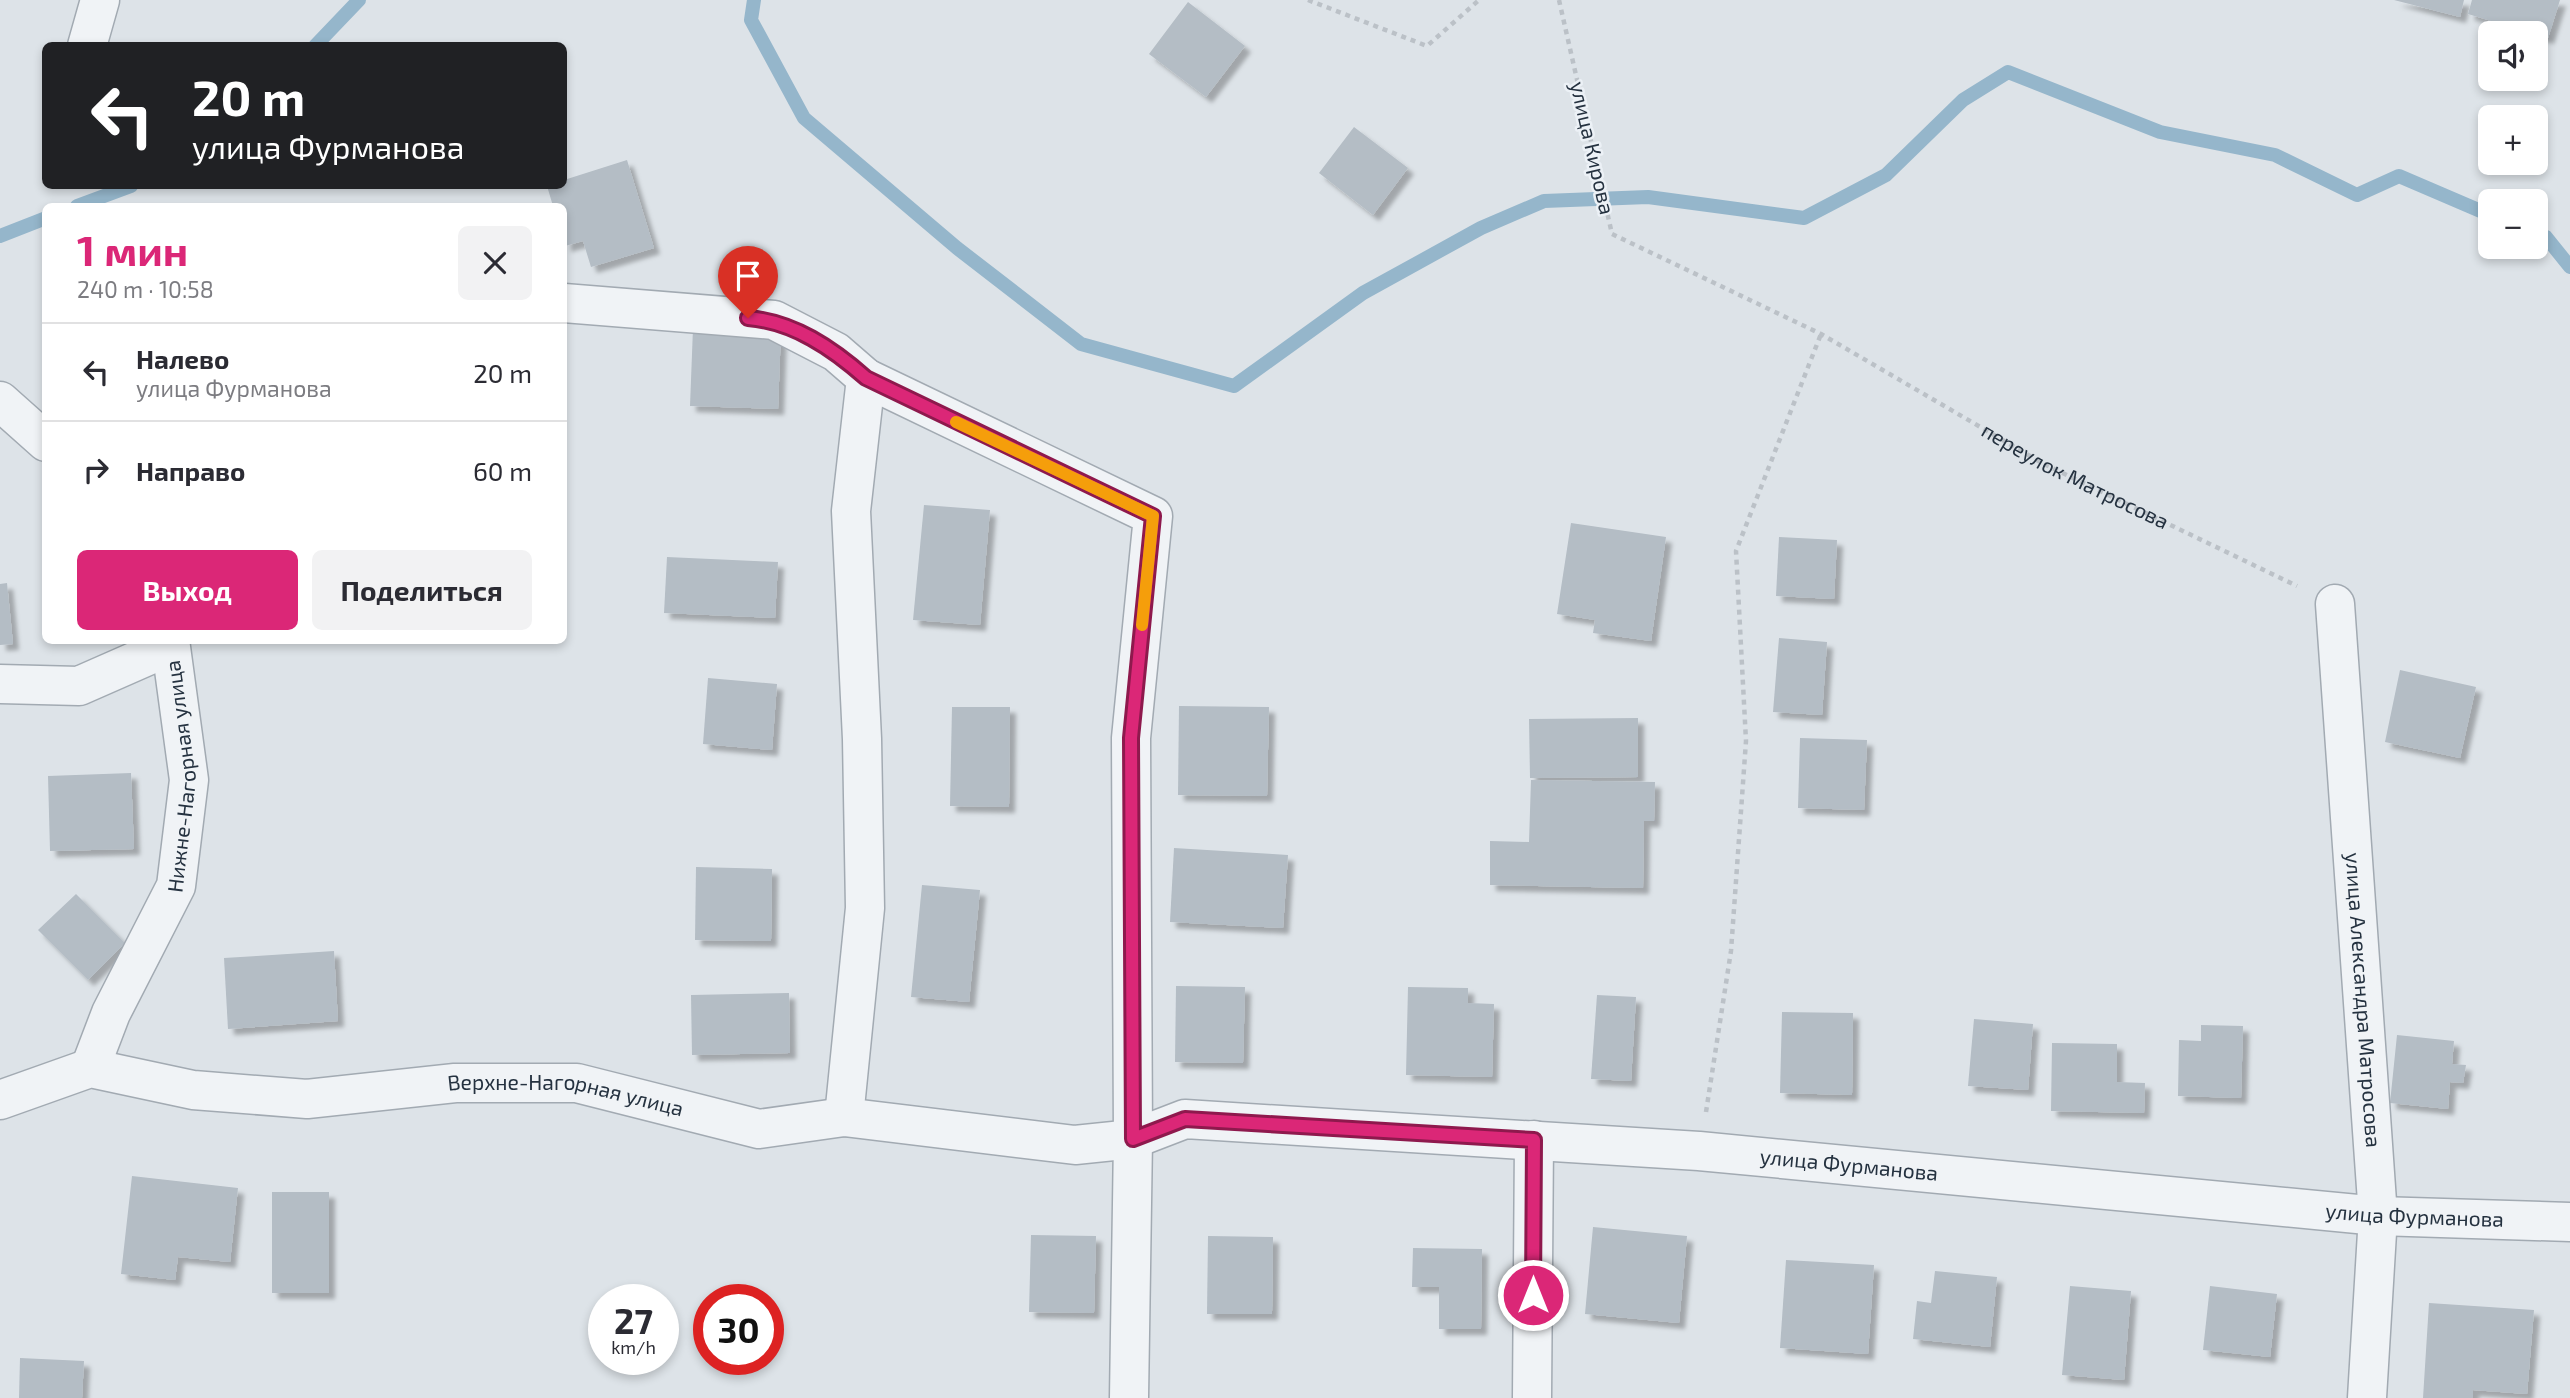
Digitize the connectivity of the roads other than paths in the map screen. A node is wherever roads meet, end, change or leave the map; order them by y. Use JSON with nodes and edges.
{"nodes":[{"id":1,"x":100,"y":0,"type":"edge"},
{"id":2,"x":88,"y":42,"type":"edge"},
{"id":3,"x":567,"y":303,"type":"edge"},
{"id":4,"x":866,"y":378,"type":"junction"},
{"id":5,"x":0,"y":401,"type":"edge"},
{"id":6,"x":42,"y":438,"type":"edge"},
{"id":7,"x":2335,"y":604,"type":"road end"},
{"id":8,"x":168,"y":644,"type":"edge"},
{"id":9,"x":170,"y":644,"type":"edge"},
{"id":10,"x":0,"y":684,"type":"edge"},
{"id":11,"x":90,"y":1068,"type":"junction"},
{"id":12,"x":0,"y":1100,"type":"edge"},
{"id":13,"x":844,"y":1117,"type":"junction"},
{"id":14,"x":1133,"y":1139,"type":"junction"},
{"id":15,"x":1534,"y":1140,"type":"junction"},
{"id":16,"x":2378,"y":1216,"type":"junction"},
{"id":17,"x":2570,"y":1222,"type":"edge"},
{"id":18,"x":1129,"y":1398,"type":"edge"},
{"id":19,"x":1532,"y":1398,"type":"edge"},
{"id":20,"x":2367,"y":1398,"type":"edge"}],
"edges":[{"from":1,"to":2,"type":"street"},
{"from":3,"to":4,"type":"street"},
{"from":4,"to":13,"type":"street"},
{"from":4,"to":14,"type":"street"},
{"from":5,"to":6,"type":"street"},
{"from":7,"to":16,"type":"street","name":"улица Александра Матросова"},
{"from":8,"to":10,"type":"street","name":"Нижне-Нагорная улица"},
{"from":9,"to":11,"type":"street","name":"Нижне-Нагорная улица"},
{"from":11,"to":12,"type":"street"},
{"from":11,"to":13,"type":"street","name":"Верхне-Нагорная улица"},
{"from":13,"to":14,"type":"street","name":"Верхне-Нагорная улица"},
{"from":14,"to":15,"type":"street","name":"улица Фурманова"},
{"from":14,"to":18,"type":"street"},
{"from":15,"to":16,"type":"street","name":"улица Фурманова"},
{"from":15,"to":19,"type":"street"},
{"from":16,"to":17,"type":"street","name":"улица Фурманова"},
{"from":16,"to":20,"type":"street","name":"улица Александра Матросова"}]}
